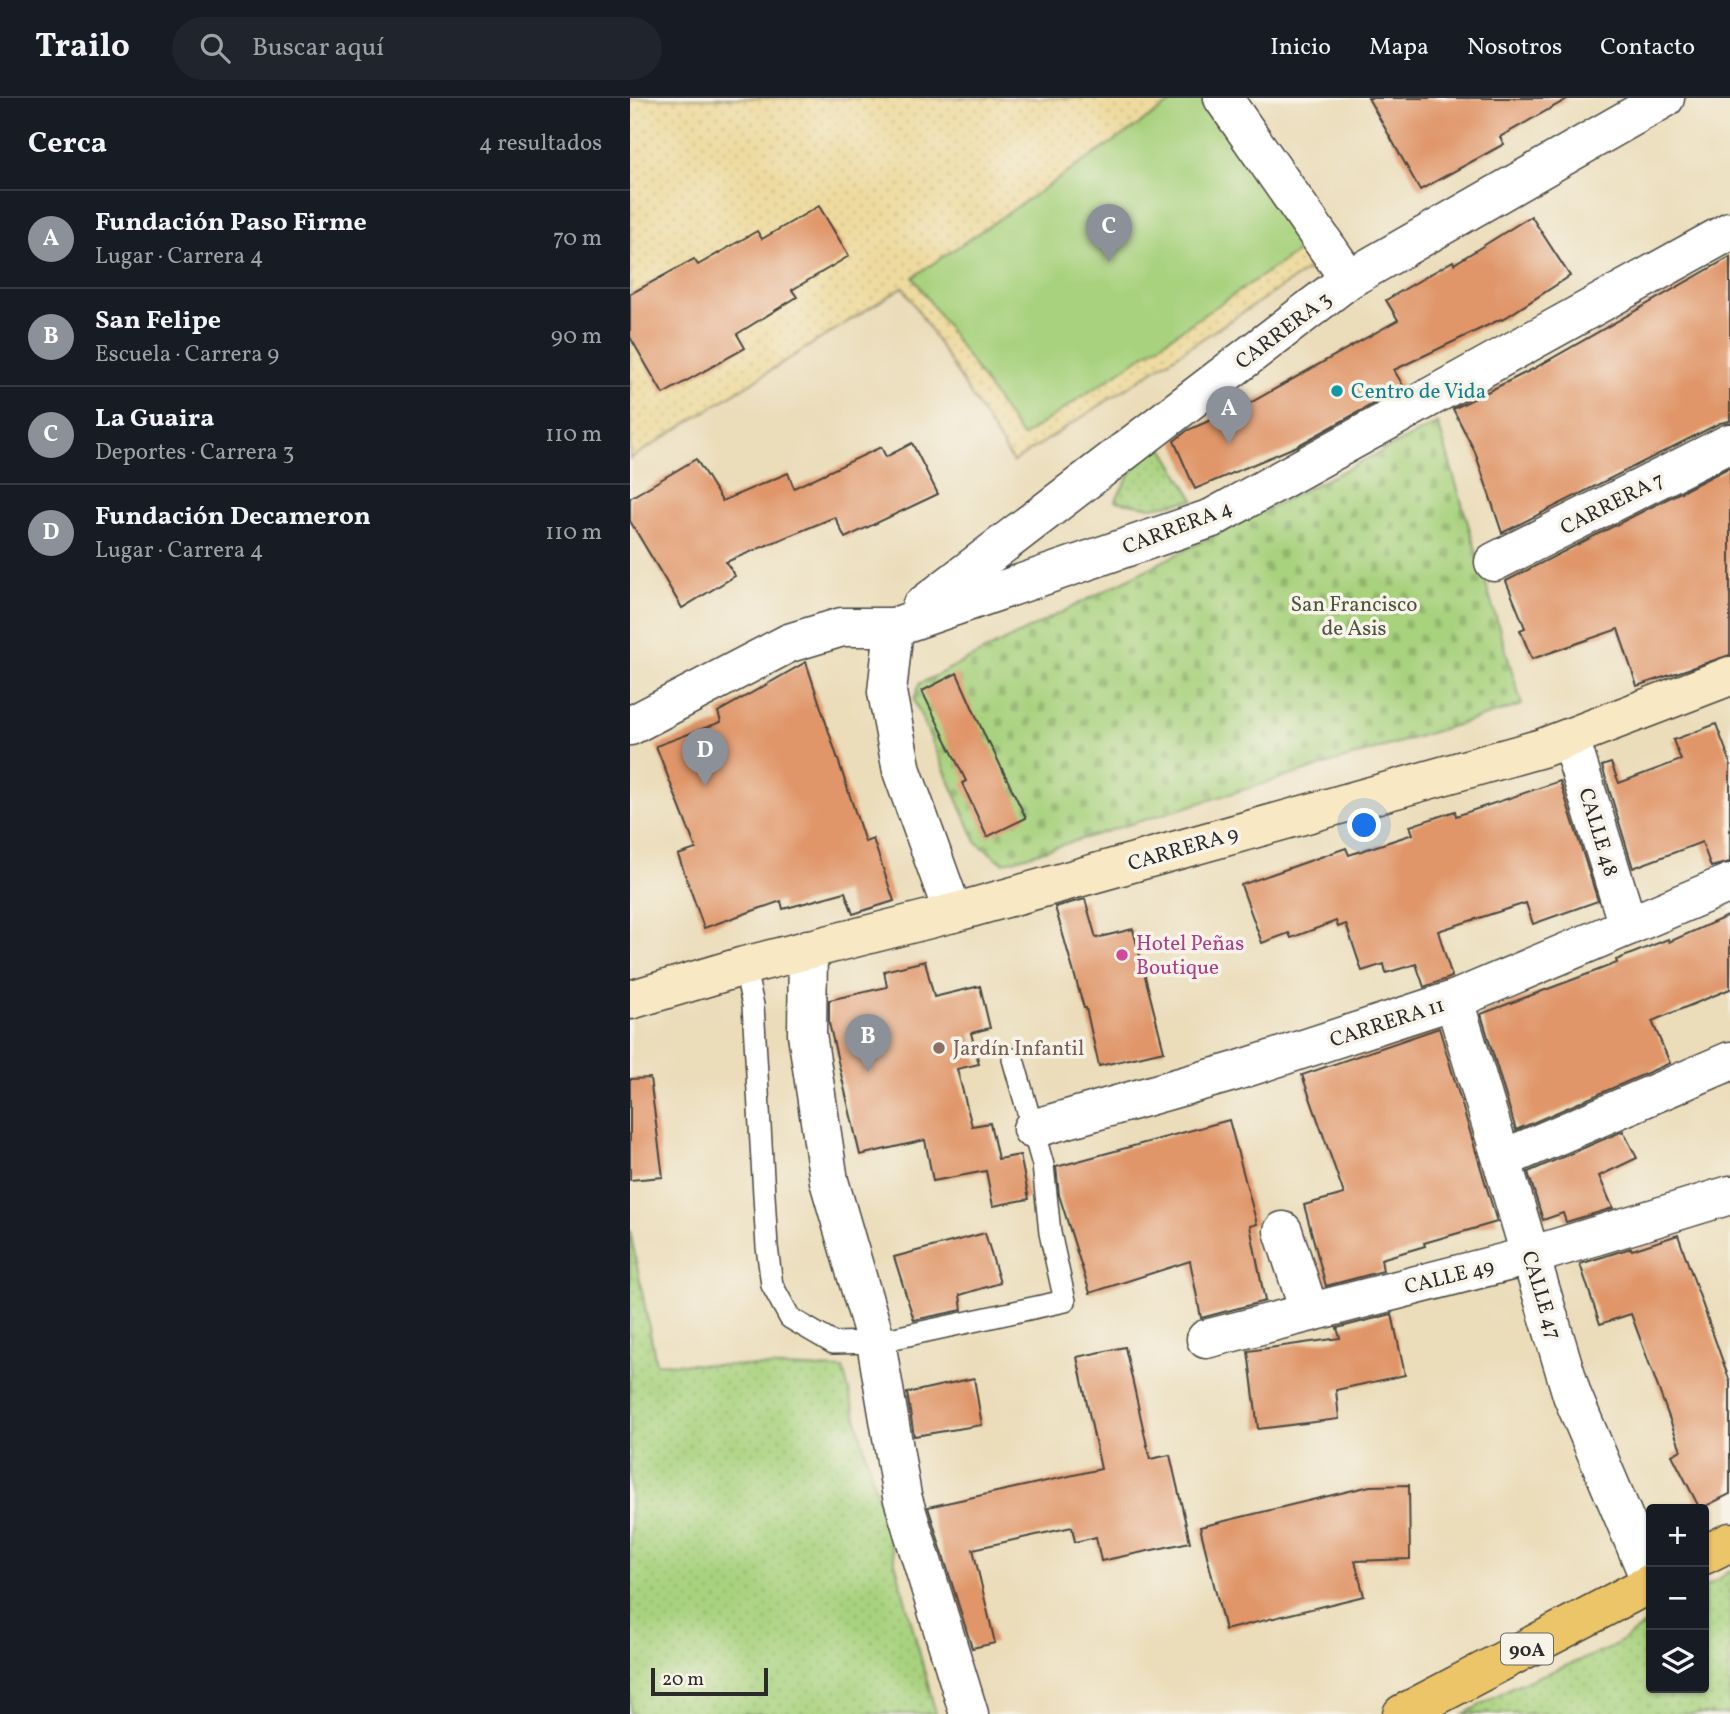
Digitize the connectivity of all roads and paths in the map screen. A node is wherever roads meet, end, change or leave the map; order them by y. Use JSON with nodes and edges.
{"nodes":[{"id":1,"x":1223,"y":98,"type":"edge"},
{"id":2,"x":1665,"y":98,"type":"edge"},
{"id":3,"x":1730,"y":231,"type":"edge"},
{"id":4,"x":1349,"y":279,"type":"junction"},
{"id":5,"x":1730,"y":443,"type":"edge"},
{"id":6,"x":1493,"y":562,"type":"dead end"},
{"id":7,"x":894,"y":627,"type":"junction"},
{"id":8,"x":1730,"y":676,"type":"edge"},
{"id":9,"x":630,"y":726,"type":"edge"},
{"id":10,"x":1570,"y":738,"type":"junction"},
{"id":11,"x":1730,"y":883,"type":"edge"},
{"id":12,"x":953,"y":913,"type":"junction"},
{"id":13,"x":1628,"y":926,"type":"junction"},
{"id":14,"x":808,"y":948,"type":"junction"},
{"id":15,"x":744,"y":966,"type":"junction"},
{"id":16,"x":630,"y":1000,"type":"edge"},
{"id":17,"x":1454,"y":1000,"type":"junction"},
{"id":18,"x":1013,"y":1059,"type":"dead end"},
{"id":19,"x":1730,"y":1061,"type":"edge"},
{"id":20,"x":1032,"y":1129,"type":"junction"},
{"id":21,"x":1503,"y":1159,"type":"junction"},
{"id":22,"x":1730,"y":1195,"type":"edge"},
{"id":23,"x":1283,"y":1231,"type":"dead end"},
{"id":24,"x":1530,"y":1255,"type":"junction"},
{"id":25,"x":1309,"y":1311,"type":"junction"},
{"id":26,"x":1206,"y":1339,"type":"dead end"},
{"id":27,"x":876,"y":1342,"type":"junction"},
{"id":28,"x":1730,"y":1542,"type":"edge"},
{"id":29,"x":1709,"y":1552,"type":"edge"},
{"id":30,"x":1646,"y":1571,"type":"edge"},
{"id":31,"x":1646,"y":1586,"type":"edge"},
{"id":32,"x":969,"y":1714,"type":"edge"},
{"id":33,"x":1402,"y":1714,"type":"edge"}],
"edges":[{"from":1,"to":4,"type":"street"},
{"from":2,"to":4,"type":"street","name":"CARRERA 3"},
{"from":3,"to":7,"type":"street","name":"CARRERA 4"},
{"from":4,"to":7,"type":"street","name":"CARRERA 3"},
{"from":5,"to":6,"type":"street","name":"CARRERA 7"},
{"from":7,"to":9,"type":"street","name":"CARRERA 4"},
{"from":7,"to":12,"type":"street"},
{"from":8,"to":10,"type":"street","name":"CARRERA 9"},
{"from":10,"to":12,"type":"street","name":"CARRERA 9"},
{"from":10,"to":13,"type":"street","name":"CALLE 48"},
{"from":11,"to":13,"type":"street","name":"CARRERA 11"},
{"from":12,"to":14,"type":"street","name":"CARRERA 9"},
{"from":13,"to":17,"type":"street","name":"CARRERA 11"},
{"from":14,"to":15,"type":"street","name":"CARRERA 9"},
{"from":14,"to":27,"type":"street"},
{"from":15,"to":16,"type":"street","name":"CARRERA 9"},
{"from":15,"to":27,"type":"lane"},
{"from":17,"to":20,"type":"street","name":"CARRERA 11"},
{"from":17,"to":21,"type":"street","name":"CALLE 47"},
{"from":18,"to":20,"type":"lane"},
{"from":19,"to":21,"type":"street"},
{"from":20,"to":27,"type":"lane"},
{"from":21,"to":24,"type":"street","name":"CALLE 47"},
{"from":22,"to":24,"type":"street","name":"CALLE 49"},
{"from":23,"to":25,"type":"street"},
{"from":24,"to":25,"type":"street","name":"CALLE 49"},
{"from":24,"to":30,"type":"street","name":"CALLE 47"},
{"from":25,"to":26,"type":"street","name":"CALLE 49"},
{"from":27,"to":32,"type":"street"},
{"from":28,"to":29,"type":"highway"},
{"from":31,"to":33,"type":"highway","number":"90A"}]}
